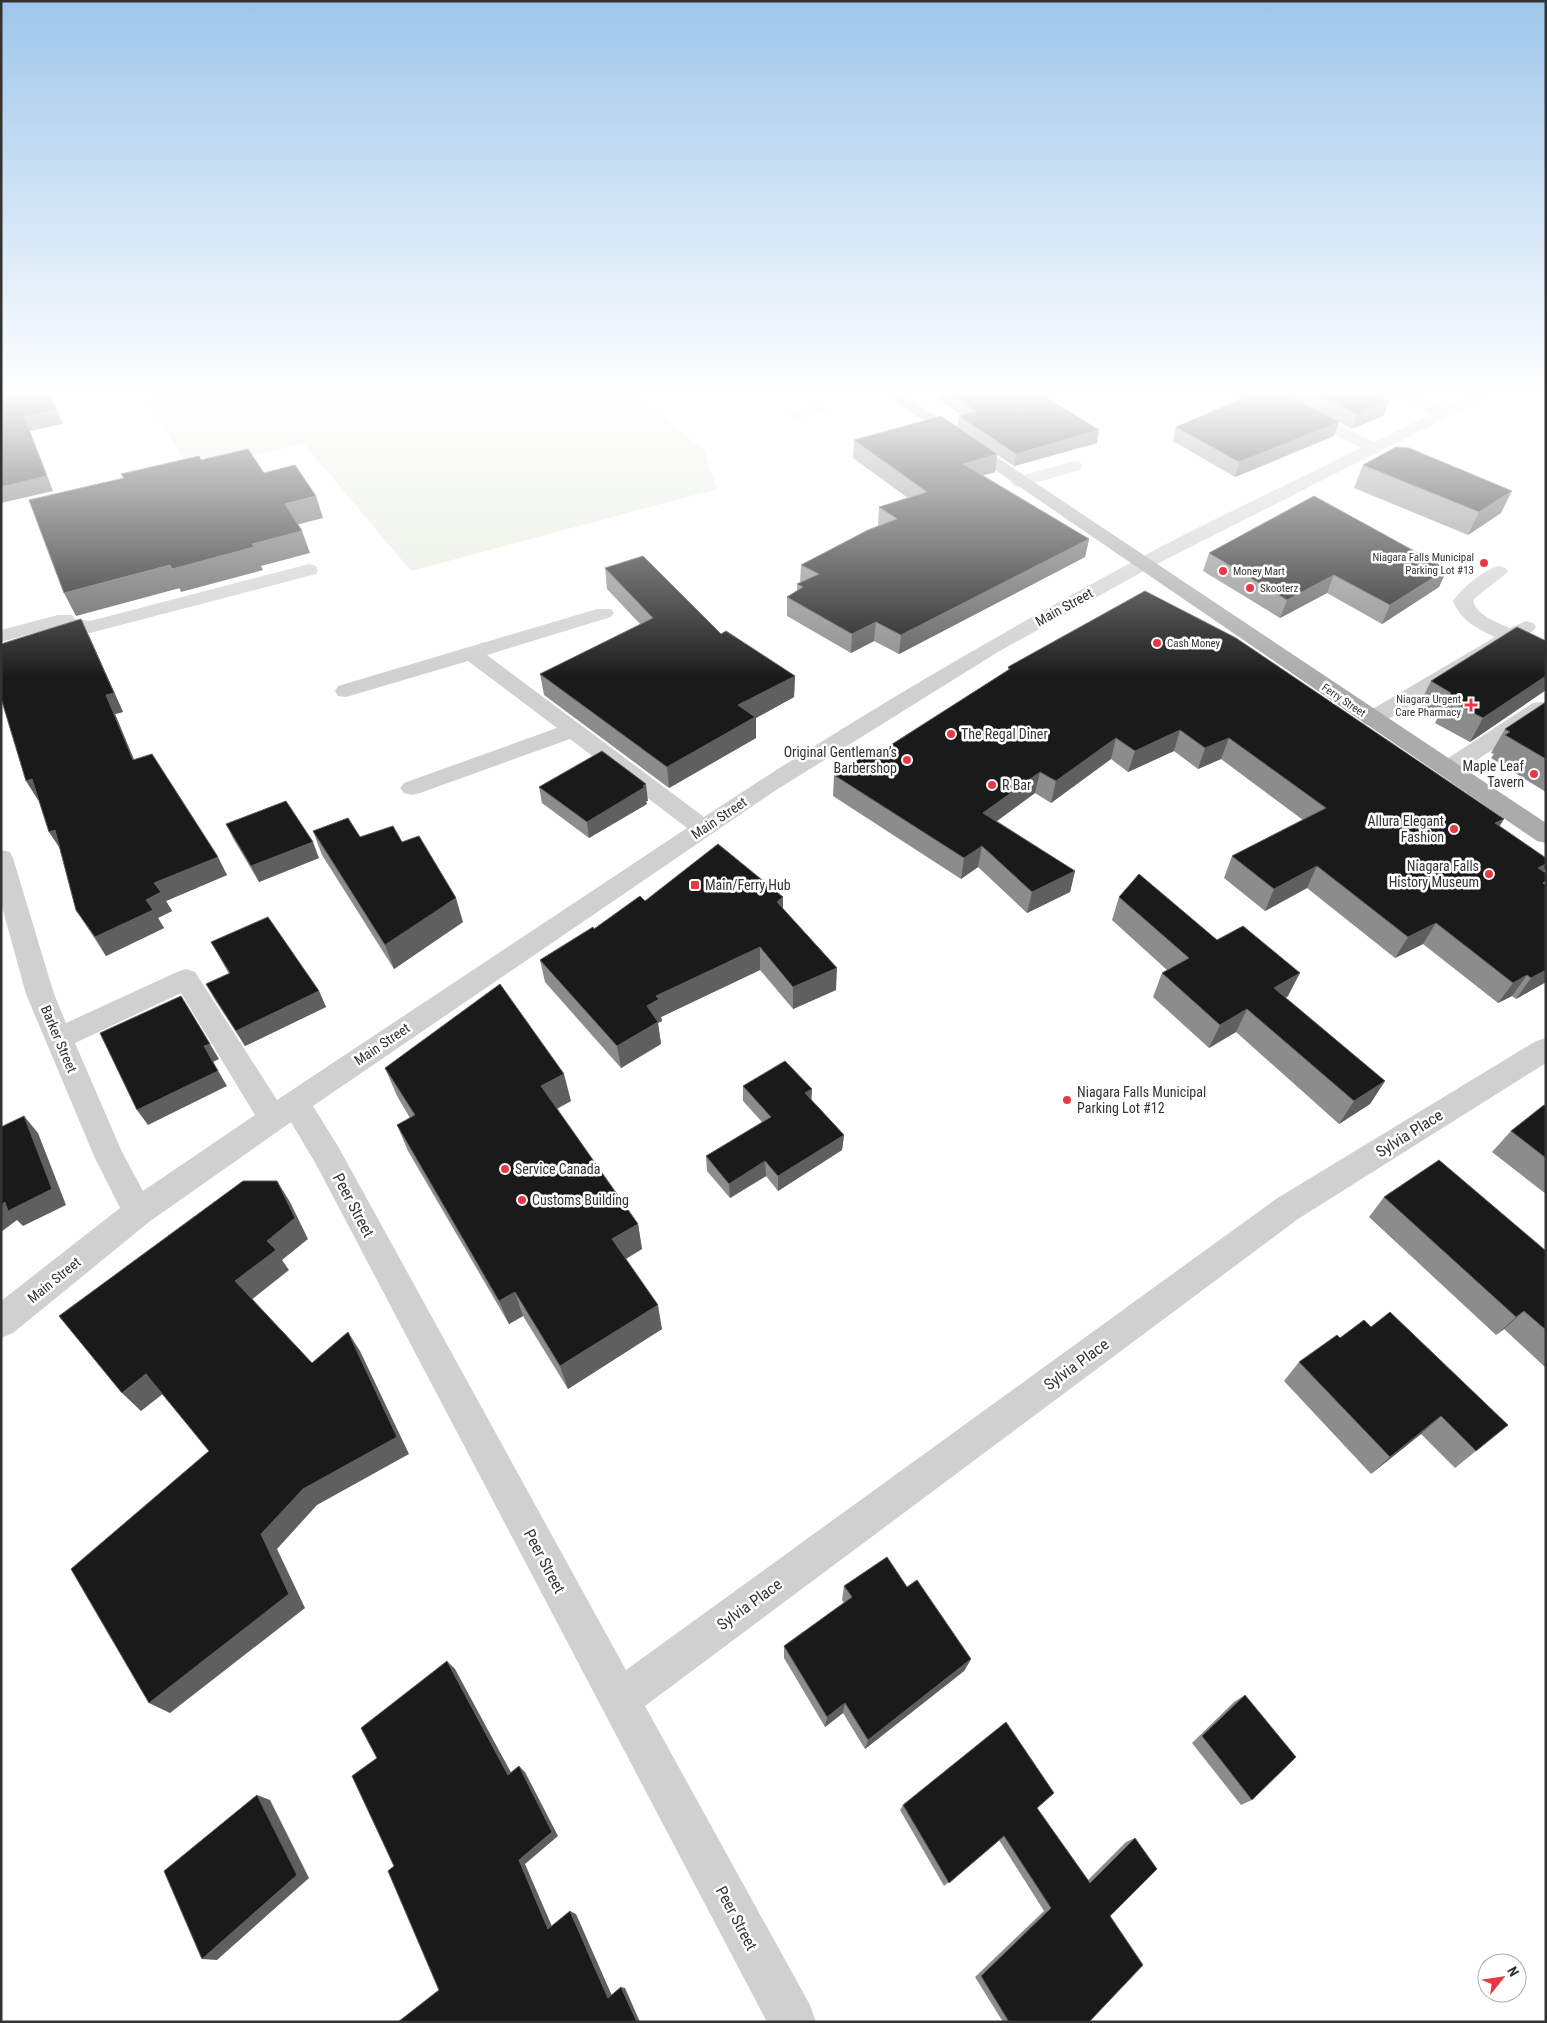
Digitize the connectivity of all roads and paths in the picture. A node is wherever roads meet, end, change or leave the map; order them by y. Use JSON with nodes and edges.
{"nodes":[{"id":1,"x":1030,"y":488,"type":"edge"},
{"id":2,"x":1293,"y":488,"type":"edge"},
{"id":3,"x":1142,"y":564,"type":"junction"},
{"id":4,"x":309,"y":570,"type":"dead end"},
{"id":5,"x":1499,"y":572,"type":"dead end"},
{"id":6,"x":604,"y":613,"type":"dead end"},
{"id":7,"x":1,"y":636,"type":"edge"},
{"id":8,"x":471,"y":653,"type":"junction"},
{"id":9,"x":346,"y":691,"type":"dead end"},
{"id":10,"x":1546,"y":709,"type":"edge"},
{"id":11,"x":1372,"y":719,"type":"junction"},
{"id":12,"x":573,"y":730,"type":"junction"},
{"id":13,"x":1447,"y":769,"type":"junction"},
{"id":14,"x":412,"y":788,"type":"dead end"},
{"id":15,"x":703,"y":828,"type":"junction"},
{"id":16,"x":1546,"y":835,"type":"edge"},
{"id":17,"x":1,"y":858,"type":"edge"},
{"id":18,"x":59,"y":1038,"type":"junction"},
{"id":19,"x":1546,"y":1049,"type":"edge"},
{"id":20,"x":284,"y":1111,"type":"junction"},
{"id":21,"x":138,"y":1212,"type":"junction"},
{"id":22,"x":1,"y":1322,"type":"edge"},
{"id":23,"x":620,"y":1699,"type":"junction"},
{"id":24,"x":793,"y":2022,"type":"edge"}],
"edges":[{"from":1,"to":3,"type":"main road","name":"Ferry Street"},
{"from":2,"to":3,"type":"street","name":"Main Street"},
{"from":3,"to":11,"type":"main road","name":"Ferry Street"},
{"from":3,"to":15,"type":"street","name":"Main Street"},
{"from":4,"to":7,"type":"street"},
{"from":5,"to":11,"type":"street"},
{"from":6,"to":8,"type":"street"},
{"from":8,"to":9,"type":"street"},
{"from":8,"to":12,"type":"street"},
{"from":10,"to":13,"type":"street"},
{"from":11,"to":13,"type":"main road","name":"Ferry Street"},
{"from":12,"to":14,"type":"street"},
{"from":12,"to":15,"type":"street"},
{"from":13,"to":16,"type":"main road","name":"Ferry Street"},
{"from":15,"to":20,"type":"street","name":"Main Street"},
{"from":17,"to":18,"type":"street","name":"Barker Street"},
{"from":18,"to":20,"type":"street","name":"Peer Street"},
{"from":18,"to":21,"type":"street","name":"Barker Street"},
{"from":19,"to":23,"type":"street","name":"Sylvia Place"},
{"from":20,"to":21,"type":"street","name":"Main Street"},
{"from":20,"to":23,"type":"street","name":"Peer Street"},
{"from":21,"to":22,"type":"street","name":"Main Street"},
{"from":23,"to":24,"type":"street","name":"Peer Street"}]}
